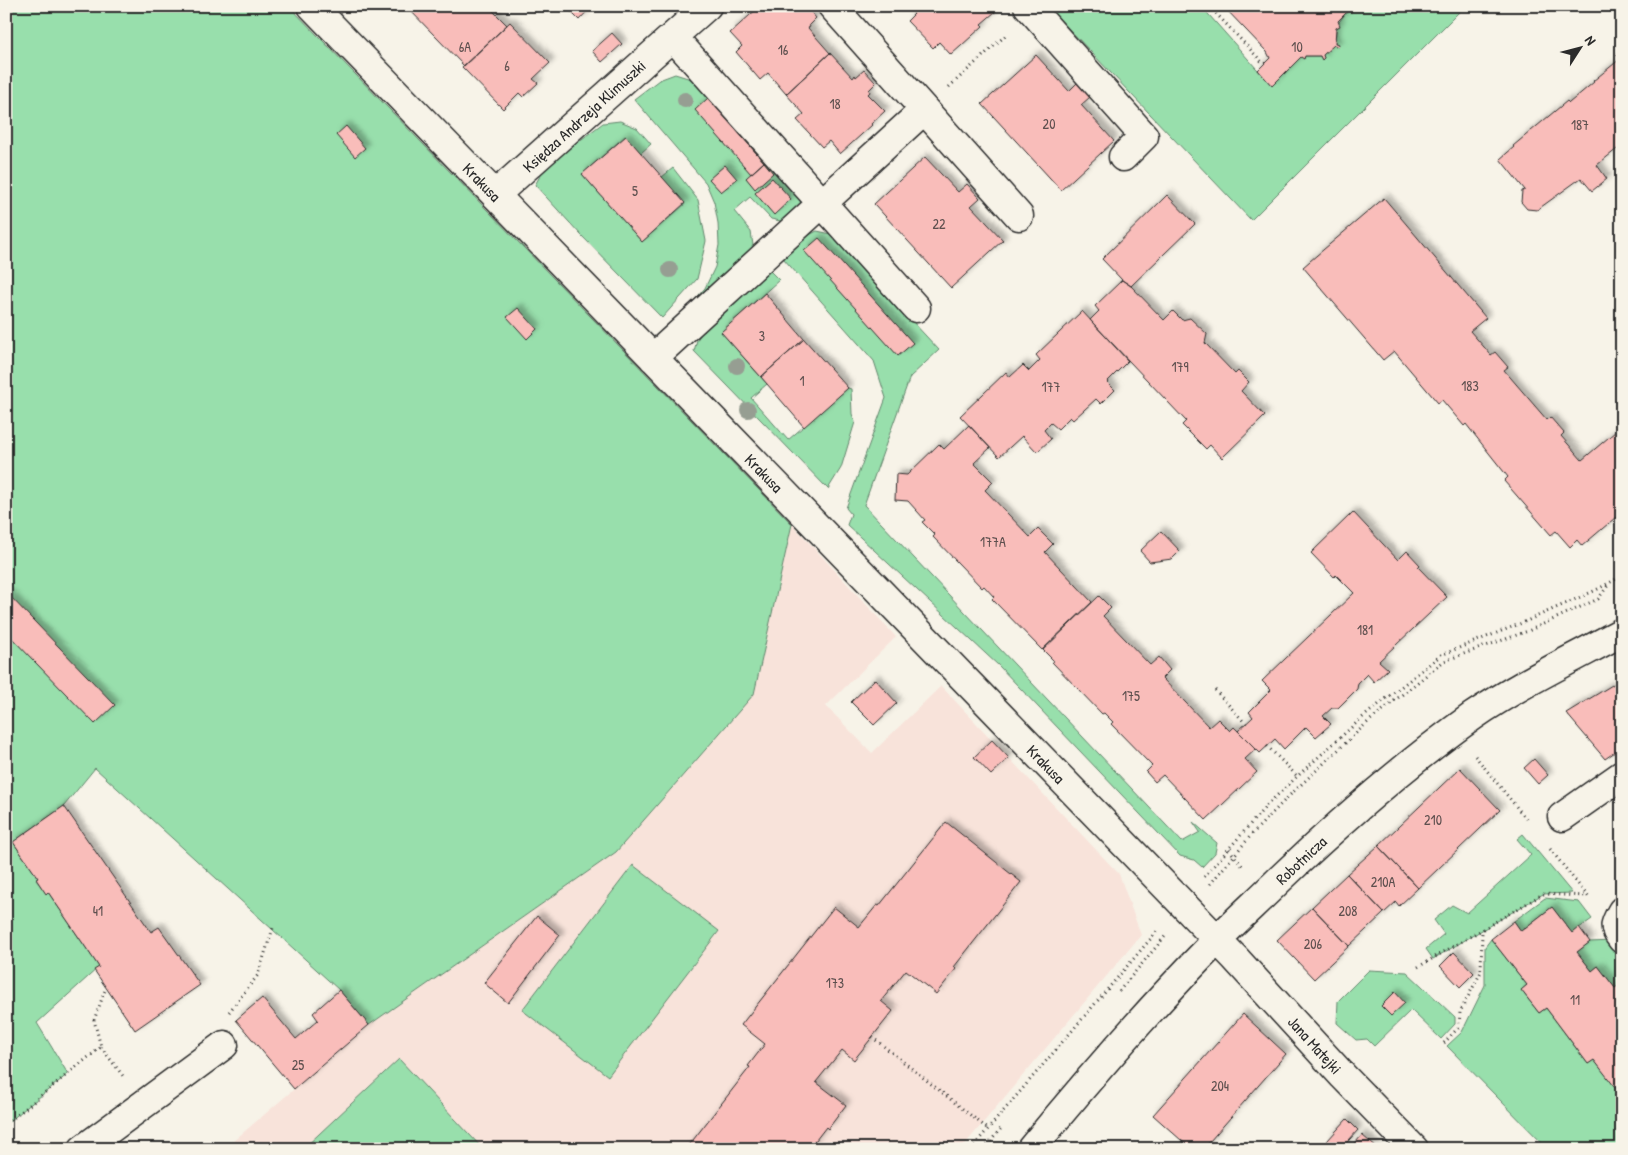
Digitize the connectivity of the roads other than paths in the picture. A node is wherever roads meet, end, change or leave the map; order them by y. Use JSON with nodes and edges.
{"nodes":[{"id":1,"x":312,"y":6,"type":"edge"},
{"id":2,"x":707,"y":6,"type":"edge"},
{"id":3,"x":832,"y":6,"type":"edge"},
{"id":4,"x":1031,"y":10,"type":"edge"},
{"id":5,"x":673,"y":37,"type":"junction"},
{"id":6,"x":924,"y":110,"type":"junction"},
{"id":7,"x":1123,"y":157,"type":"dead end"},
{"id":8,"x":495,"y":195,"type":"junction"},
{"id":9,"x":821,"y":204,"type":"junction"},
{"id":10,"x":1019,"y":216,"type":"dead end"},
{"id":11,"x":916,"y":308,"type":"dead end"},
{"id":12,"x":653,"y":358,"type":"junction"},
{"id":13,"x":1622,"y":632,"type":"edge"},
{"id":14,"x":1622,"y":775,"type":"edge"},
{"id":15,"x":1562,"y":817,"type":"dead end"},
{"id":16,"x":1622,"y":911,"type":"edge"},
{"id":17,"x":1622,"y":939,"type":"edge"},
{"id":18,"x":1217,"y":940,"type":"junction"},
{"id":19,"x":224,"y":1045,"type":"road end"},
{"id":20,"x":83,"y":1149,"type":"edge"},
{"id":21,"x":1031,"y":1149,"type":"edge"},
{"id":22,"x":1414,"y":1149,"type":"edge"}],
"edges":[{"from":1,"to":8,"type":"street","name":"Krakusa"},
{"from":2,"to":5,"type":"street","name":"Księdza Andrzeja Klimuszki"},
{"from":3,"to":6,"type":"street"},
{"from":4,"to":7,"type":"street"},
{"from":5,"to":8,"type":"street","name":"Księdza Andrzeja Klimuszki"},
{"from":5,"to":9,"type":"street"},
{"from":6,"to":9,"type":"street"},
{"from":6,"to":10,"type":"street"},
{"from":8,"to":12,"type":"street","name":"Krakusa"},
{"from":9,"to":11,"type":"street"},
{"from":9,"to":12,"type":"street"},
{"from":12,"to":18,"type":"street","name":"Krakusa"},
{"from":13,"to":18,"type":"street","name":"Robotnicza"},
{"from":14,"to":15,"type":"street"},
{"from":16,"to":17,"type":"street"},
{"from":18,"to":21,"type":"street","name":"Robotnicza"},
{"from":18,"to":22,"type":"street","name":"Jana Matejki"},
{"from":19,"to":20,"type":"street"}]}
